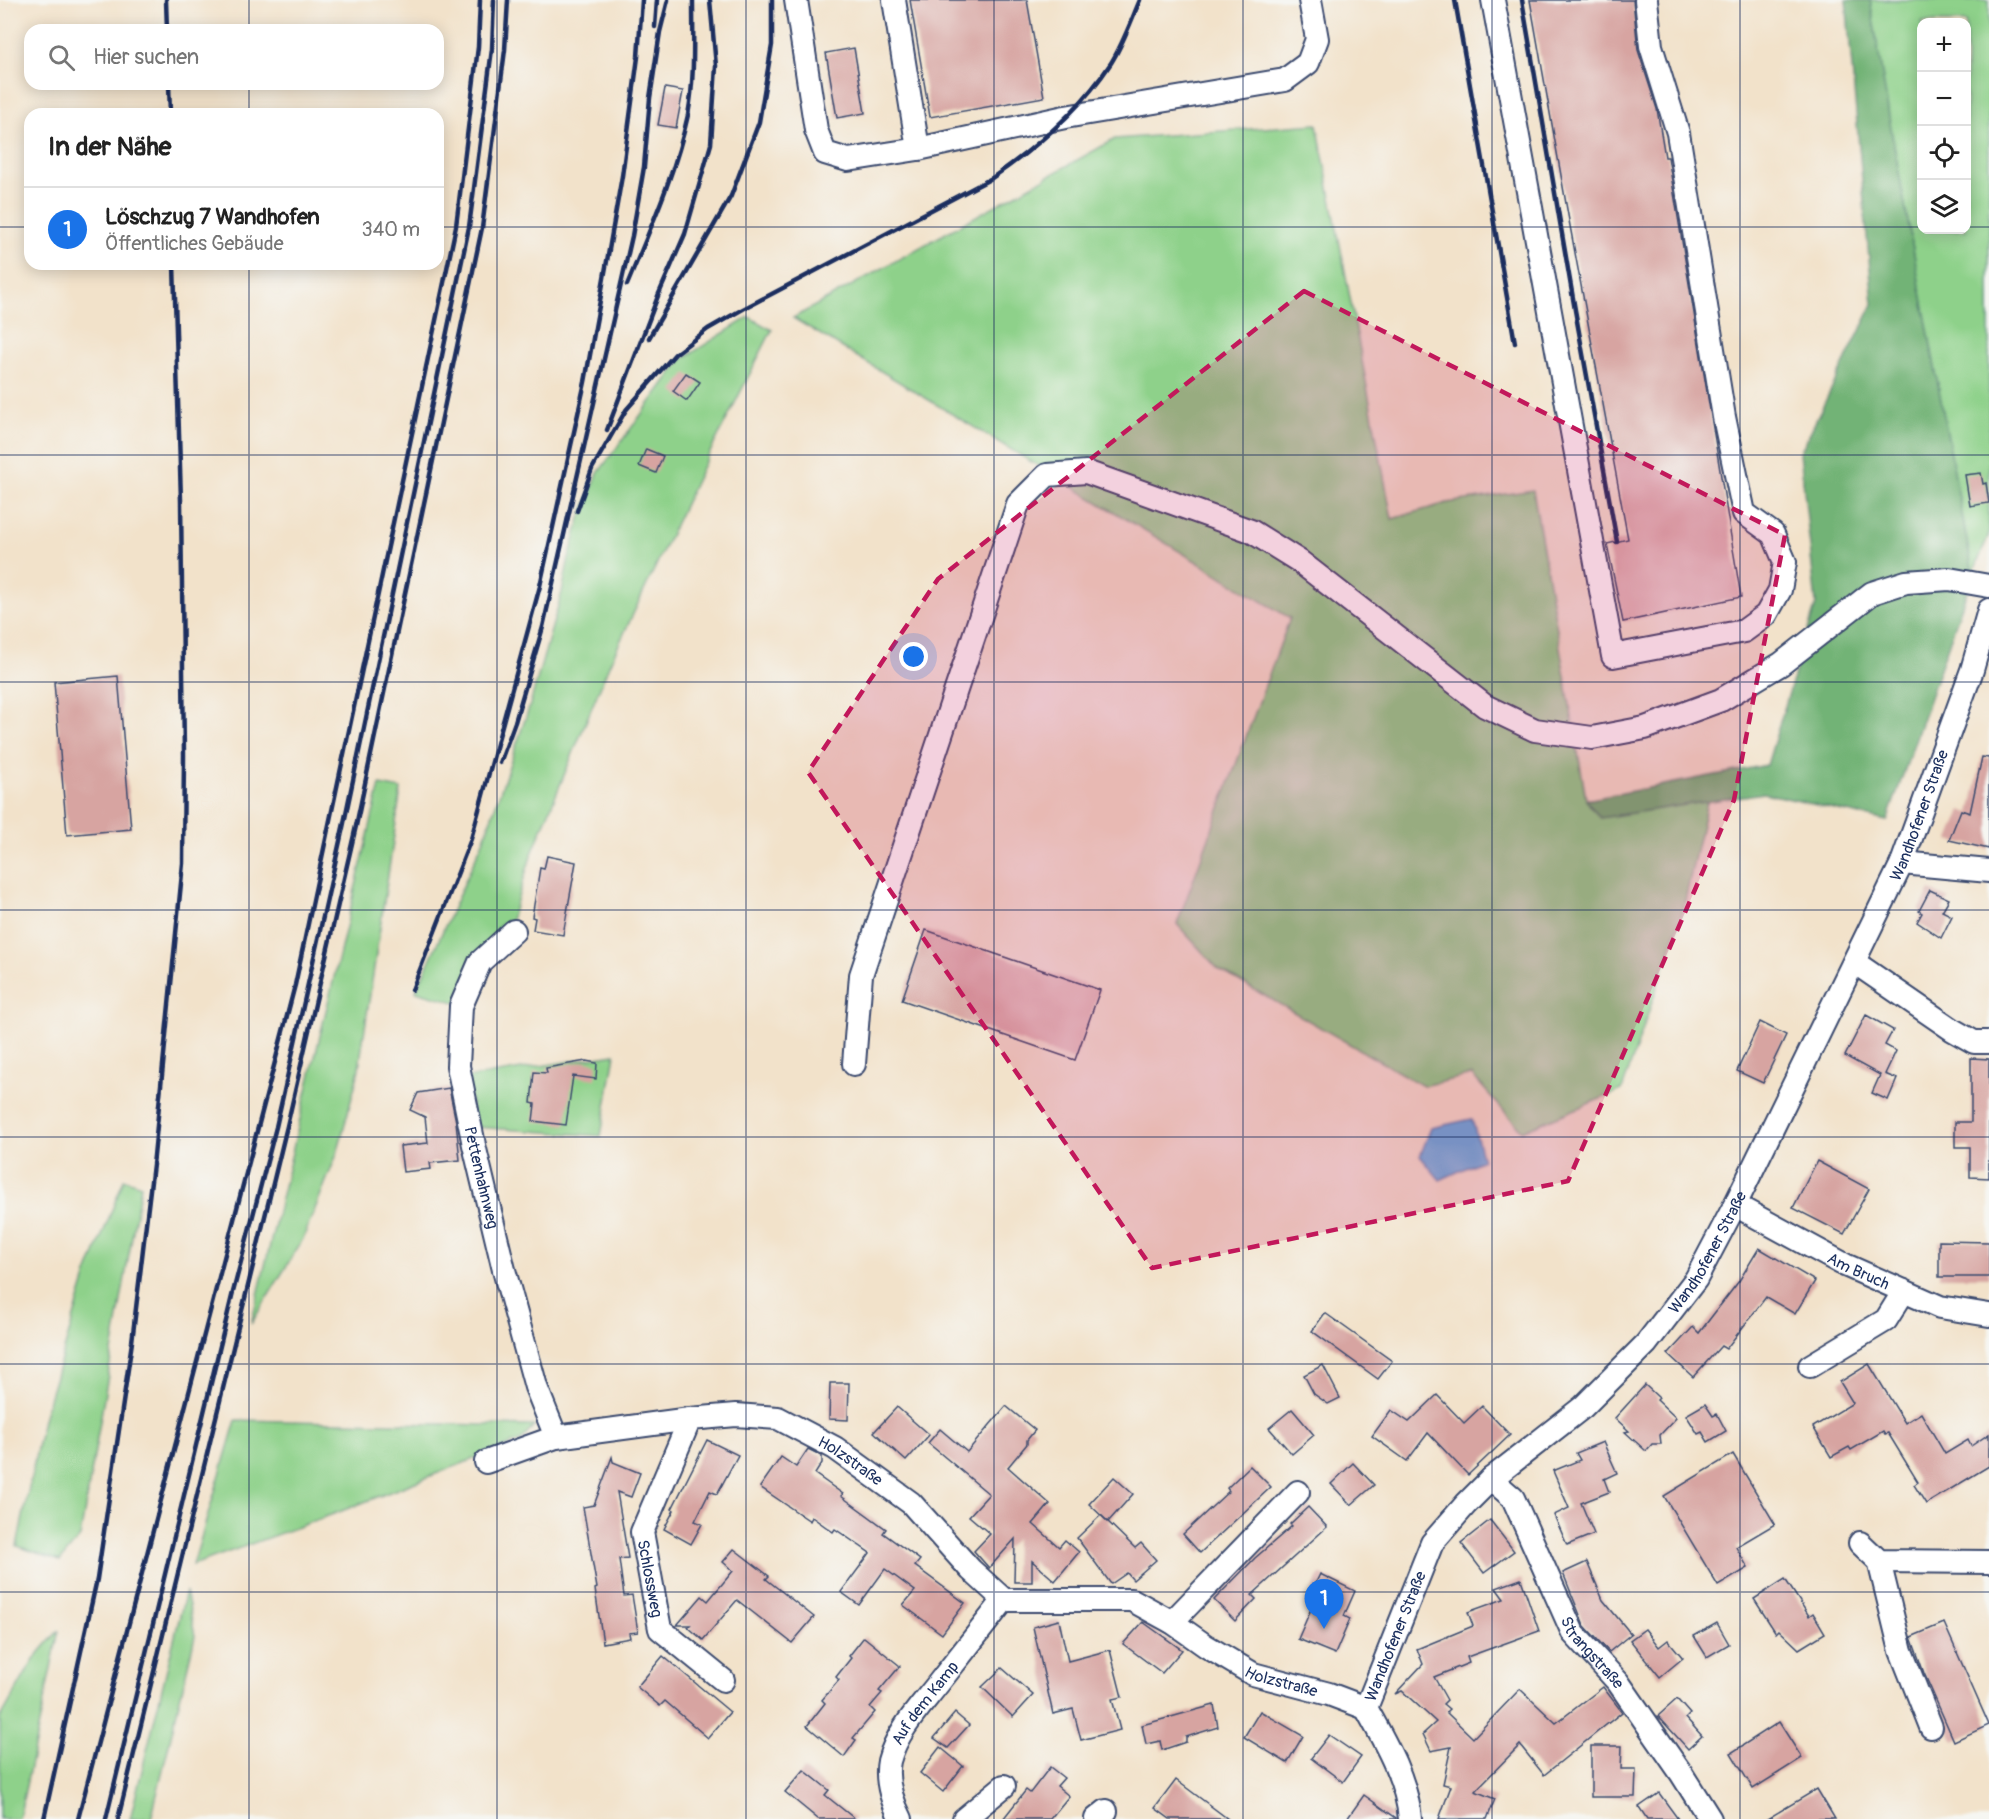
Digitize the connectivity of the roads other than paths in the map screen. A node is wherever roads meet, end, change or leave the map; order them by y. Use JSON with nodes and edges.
{"nodes":[{"id":1,"x":796,"y":0,"type":"edge"},
{"id":2,"x":894,"y":0,"type":"edge"},
{"id":3,"x":1310,"y":0,"type":"edge"},
{"id":4,"x":1493,"y":0,"type":"edge"},
{"id":5,"x":1646,"y":0,"type":"edge"},
{"id":6,"x":918,"y":149,"type":"junction"},
{"id":7,"x":1989,"y":586,"type":"edge"},
{"id":8,"x":1989,"y":610,"type":"edge"},
{"id":9,"x":1902,"y":863,"type":"junction"},
{"id":10,"x":1989,"y":871,"type":"edge"},
{"id":11,"x":514,"y":931,"type":"dead end"},
{"id":12,"x":1854,"y":962,"type":"junction"},
{"id":13,"x":1989,"y":1042,"type":"edge"},
{"id":14,"x":854,"y":1064,"type":"dead end"},
{"id":15,"x":1735,"y":1205,"type":"junction"},
{"id":16,"x":1904,"y":1291,"type":"junction"},
{"id":17,"x":1989,"y":1316,"type":"edge"},
{"id":18,"x":1810,"y":1366,"type":"dead end"},
{"id":19,"x":690,"y":1419,"type":"junction"},
{"id":20,"x":556,"y":1437,"type":"junction"},
{"id":21,"x":486,"y":1462,"type":"dead end"},
{"id":22,"x":1491,"y":1479,"type":"junction"},
{"id":23,"x":1298,"y":1492,"type":"dead end"},
{"id":24,"x":1860,"y":1543,"type":"dead end"},
{"id":25,"x":1879,"y":1561,"type":"junction"},
{"id":26,"x":1989,"y":1562,"type":"edge"},
{"id":27,"x":1004,"y":1600,"type":"junction"},
{"id":28,"x":1172,"y":1622,"type":"junction"},
{"id":29,"x":723,"y":1680,"type":"dead end"},
{"id":30,"x":1366,"y":1708,"type":"junction"},
{"id":31,"x":1931,"y":1727,"type":"dead end"},
{"id":32,"x":1004,"y":1786,"type":"dead end"},
{"id":33,"x":901,"y":1819,"type":"edge"},
{"id":34,"x":964,"y":1819,"type":"edge"},
{"id":35,"x":1410,"y":1819,"type":"edge"},
{"id":36,"x":1710,"y":1819,"type":"edge"}],
"edges":[{"from":1,"to":6,"type":"street"},
{"from":2,"to":6,"type":"street"},
{"from":3,"to":6,"type":"street"},
{"from":4,"to":5,"type":"street"},
{"from":7,"to":14,"type":"street"},
{"from":8,"to":9,"type":"street","name":"Wandhofener Straße"},
{"from":9,"to":10,"type":"street"},
{"from":9,"to":12,"type":"street","name":"Wandhofener Straße"},
{"from":11,"to":20,"type":"street","name":"Pettenhahnweg"},
{"from":12,"to":13,"type":"street"},
{"from":12,"to":15,"type":"street","name":"Wandhofener Straße"},
{"from":15,"to":16,"type":"street","name":"Am Bruch"},
{"from":15,"to":22,"type":"street","name":"Wandhofener Straße"},
{"from":16,"to":17,"type":"street","name":"Am Bruch"},
{"from":16,"to":18,"type":"street"},
{"from":19,"to":20,"type":"street","name":"Holzstraße"},
{"from":19,"to":27,"type":"street","name":"Holzstraße"},
{"from":19,"to":29,"type":"street","name":"Schlossweg"},
{"from":20,"to":21,"type":"street","name":"Holzstraße"},
{"from":22,"to":30,"type":"street","name":"Wandhofener Straße"},
{"from":22,"to":36,"type":"street","name":"Strangstraße"},
{"from":23,"to":28,"type":"street"},
{"from":24,"to":25,"type":"street"},
{"from":25,"to":26,"type":"street"},
{"from":25,"to":31,"type":"street"},
{"from":27,"to":28,"type":"street","name":"Holzstraße"},
{"from":27,"to":33,"type":"street","name":"Auf dem Kamp"},
{"from":28,"to":30,"type":"street","name":"Holzstraße"},
{"from":30,"to":35,"type":"street","name":"Wandhofener Straße"},
{"from":32,"to":34,"type":"street"}]}
